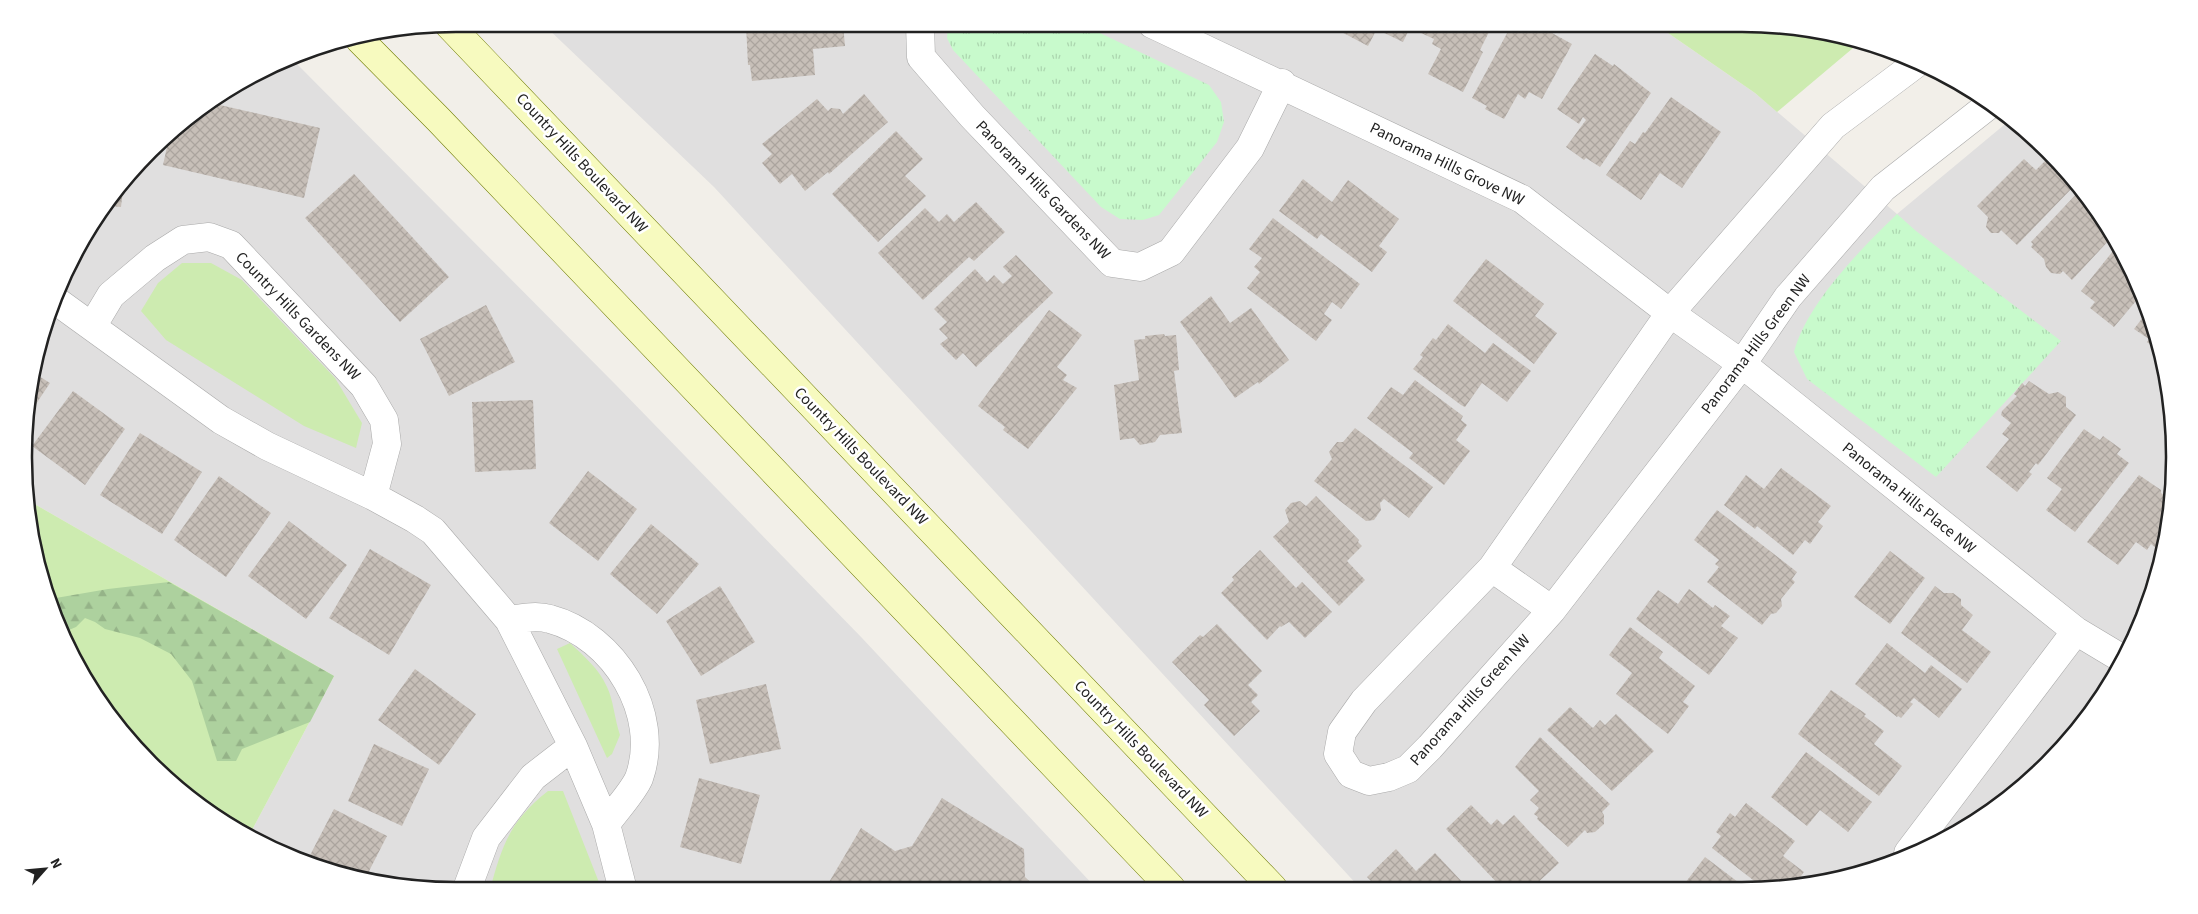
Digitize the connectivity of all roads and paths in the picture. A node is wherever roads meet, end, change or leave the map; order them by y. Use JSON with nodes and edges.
{"nodes":[{"id":1,"x":456,"y":32,"type":"edge"},
{"id":2,"x":920,"y":32,"type":"edge"},
{"id":3,"x":1169,"y":32,"type":"edge"},
{"id":4,"x":363,"y":43,"type":"edge"},
{"id":5,"x":1910,"y":68,"type":"edge"},
{"id":6,"x":1282,"y":84,"type":"junction"},
{"id":7,"x":1983,"y":109,"type":"edge"},
{"id":8,"x":61,"y":304,"type":"edge"},
{"id":9,"x":1670,"y":313,"type":"junction"},
{"id":10,"x":93,"y":325,"type":"junction"},
{"id":11,"x":1742,"y":364,"type":"junction"},
{"id":12,"x":373,"y":496,"type":"junction"},
{"id":13,"x":1492,"y":568,"type":"junction"},
{"id":14,"x":1552,"y":610,"type":"junction"},
{"id":15,"x":509,"y":620,"type":"junction"},
{"id":16,"x":2076,"y":631,"type":"junction"},
{"id":17,"x":2116,"y":655,"type":"edge"},
{"id":18,"x":573,"y":746,"type":"junction"},
{"id":19,"x":606,"y":824,"type":"junction"},
{"id":20,"x":1915,"y":844,"type":"edge"},
{"id":21,"x":470,"y":882,"type":"edge"},
{"id":22,"x":621,"y":882,"type":"edge"},
{"id":23,"x":1165,"y":882,"type":"edge"},
{"id":24,"x":1267,"y":882,"type":"edge"}],
"edges":[{"from":1,"to":24,"type":"main road","name":"Country Hills Boulevard NW"},
{"from":2,"to":6,"type":"street","name":"Panorama Hills Gardens NW"},
{"from":3,"to":6,"type":"street","name":"Panorama Hills Grove NW"},
{"from":4,"to":23,"type":"main road"},
{"from":5,"to":9,"type":"street","name":"Panorama Hills Green NW"},
{"from":6,"to":9,"type":"street","name":"Panorama Hills Grove NW"},
{"from":7,"to":11,"type":"street","name":"Panorama Hills Green NW"},
{"from":8,"to":10,"type":"street"},
{"from":9,"to":11,"type":"street","name":"Panorama Hills Grove NW"},
{"from":9,"to":13,"type":"street","name":"Panorama Hills Green NW"},
{"from":10,"to":12,"type":"street"},
{"from":10,"to":12,"type":"street","name":"Country Hills Gardens NW"},
{"from":11,"to":14,"type":"street","name":"Panorama Hills Green NW"},
{"from":11,"to":16,"type":"street","name":"Panorama Hills Place NW"},
{"from":12,"to":15,"type":"street"},
{"from":13,"to":14,"type":"street"},
{"from":13,"to":14,"type":"street","name":"Panorama Hills Green NW"},
{"from":15,"to":18,"type":"street"},
{"from":15,"to":19,"type":"street"},
{"from":16,"to":17,"type":"street","name":"Panorama Hills Place NW"},
{"from":16,"to":20,"type":"street"},
{"from":18,"to":19,"type":"street"},
{"from":18,"to":21,"type":"street"},
{"from":19,"to":22,"type":"street"}]}
